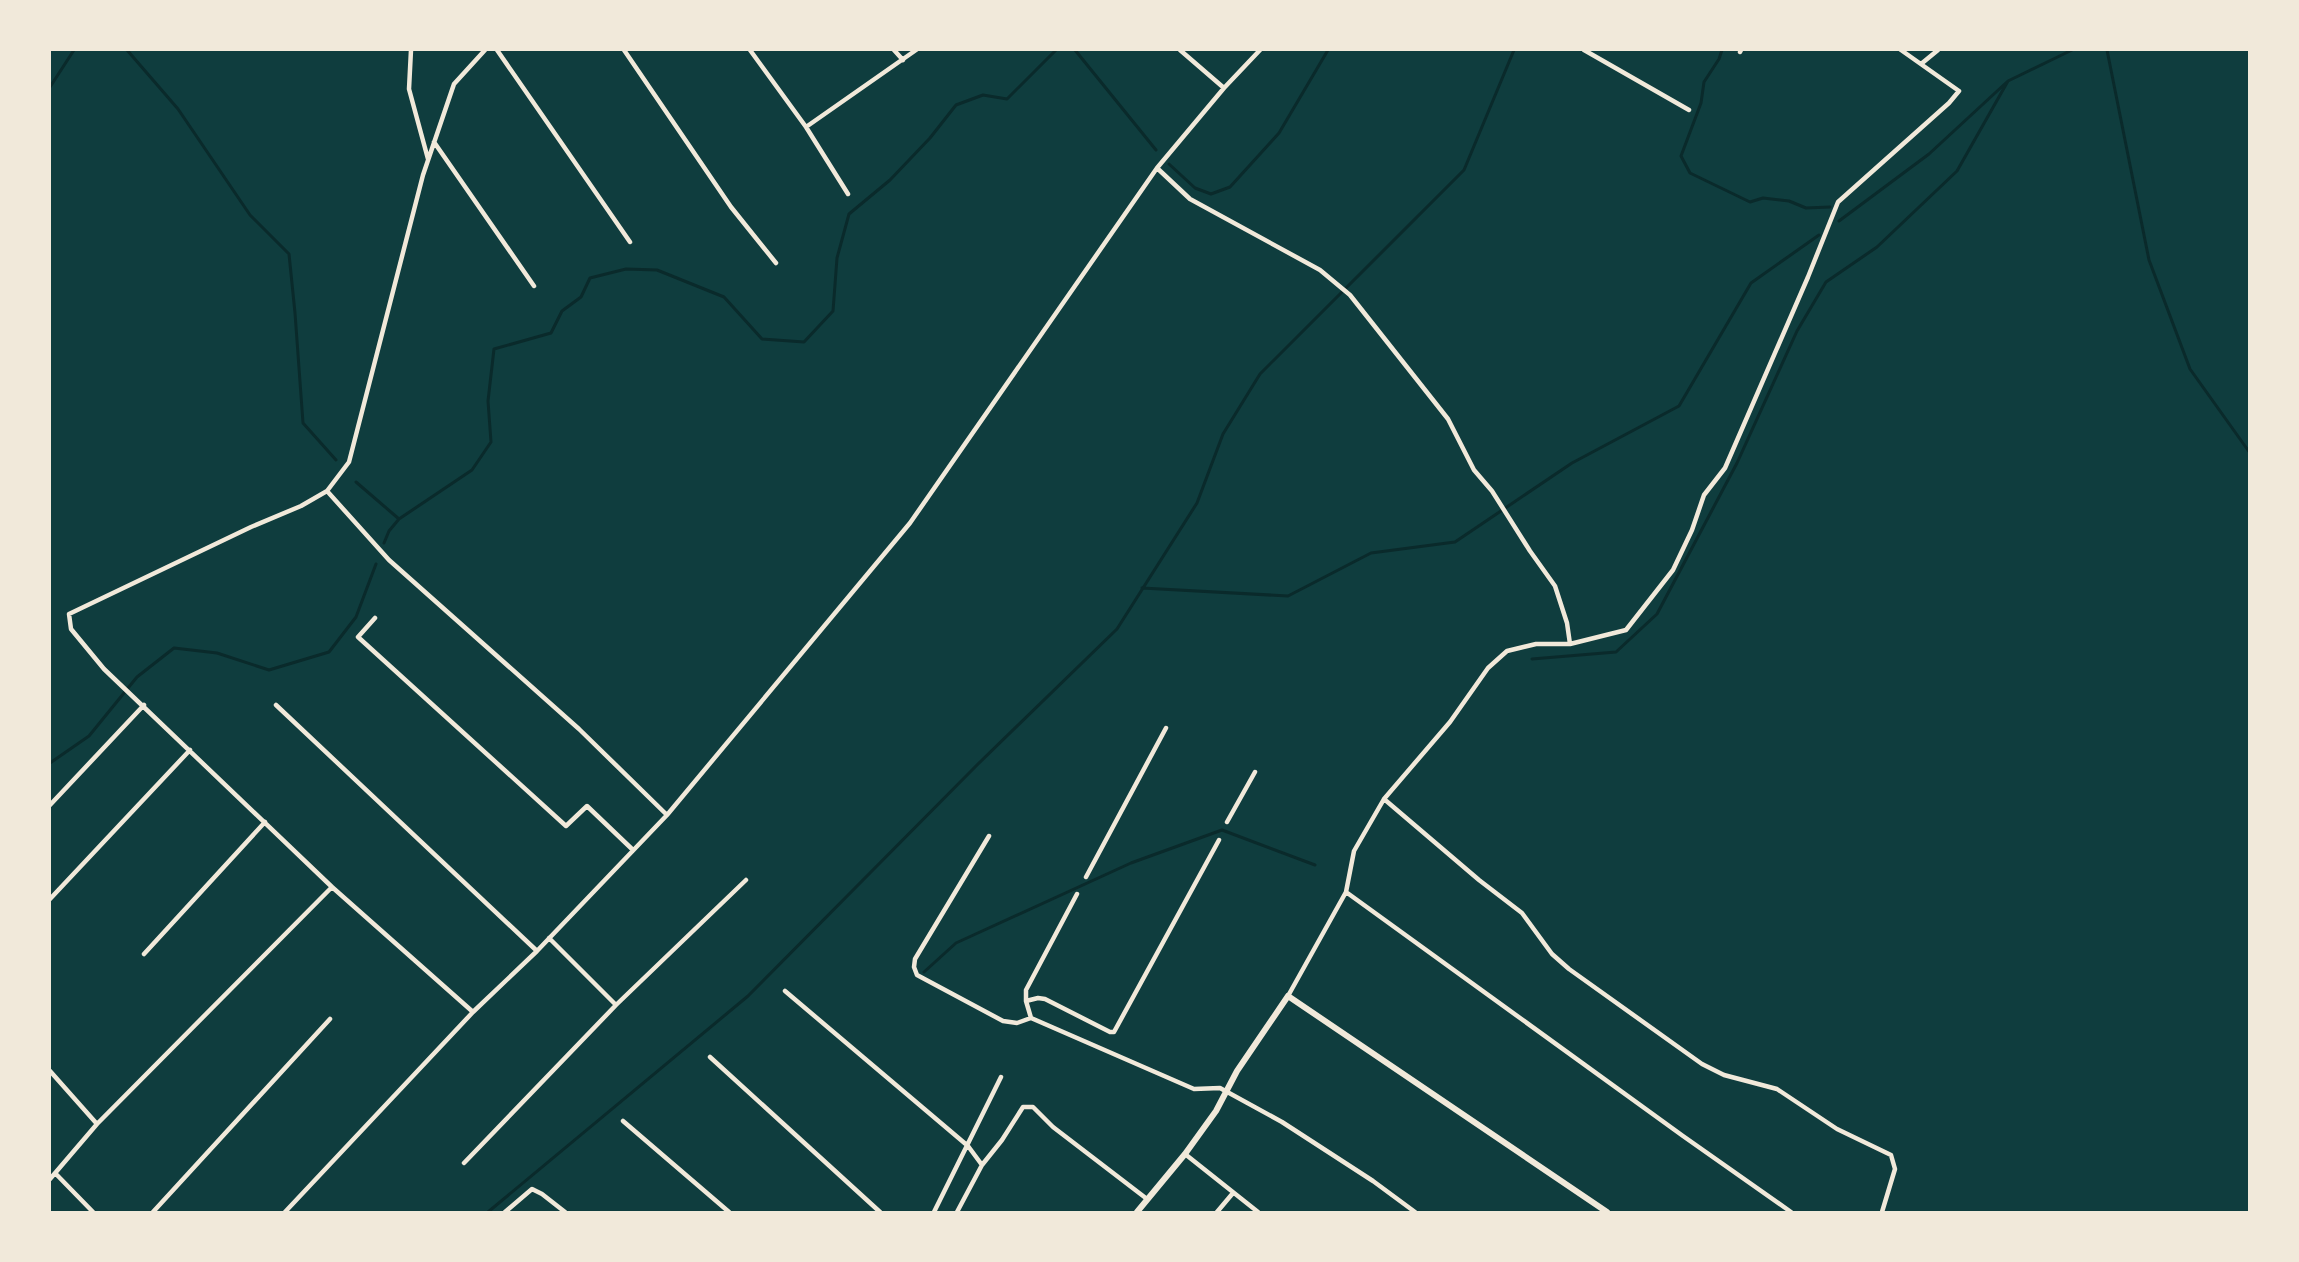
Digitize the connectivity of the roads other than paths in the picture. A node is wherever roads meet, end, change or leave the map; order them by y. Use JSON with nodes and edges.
{"nodes":[{"id":1,"x":411,"y":50,"type":"edge"},
{"id":2,"x":485,"y":50,"type":"edge"},
{"id":3,"x":497,"y":50,"type":"edge"},
{"id":4,"x":624,"y":50,"type":"edge"},
{"id":5,"x":750,"y":50,"type":"edge"},
{"id":6,"x":894,"y":50,"type":"edge"},
{"id":7,"x":916,"y":50,"type":"edge"},
{"id":8,"x":1180,"y":50,"type":"edge"},
{"id":9,"x":1260,"y":50,"type":"edge"},
{"id":10,"x":1584,"y":50,"type":"edge"},
{"id":11,"x":1901,"y":50,"type":"edge"},
{"id":12,"x":1938,"y":50,"type":"edge"},
{"id":13,"x":903,"y":60,"type":"junction"},
{"id":14,"x":1921,"y":64,"type":"junction"},
{"id":15,"x":1224,"y":88,"type":"junction"},
{"id":16,"x":1689,"y":110,"type":"dead end"},
{"id":17,"x":806,"y":127,"type":"junction"},
{"id":18,"x":434,"y":142,"type":"junction"},
{"id":19,"x":428,"y":159,"type":"junction"},
{"id":20,"x":1156,"y":168,"type":"junction"},
{"id":21,"x":848,"y":194,"type":"dead end"},
{"id":22,"x":630,"y":242,"type":"dead end"},
{"id":23,"x":776,"y":263,"type":"dead end"},
{"id":24,"x":534,"y":286,"type":"dead end"},
{"id":25,"x":327,"y":491,"type":"junction"},
{"id":26,"x":375,"y":618,"type":"dead end"},
{"id":27,"x":1570,"y":644,"type":"junction"},
{"id":28,"x":144,"y":705,"type":"junction"},
{"id":29,"x":276,"y":705,"type":"dead end"},
{"id":30,"x":1166,"y":728,"type":"dead end"},
{"id":31,"x":190,"y":750,"type":"junction"},
{"id":32,"x":1255,"y":772,"type":"dead end"},
{"id":33,"x":1384,"y":799,"type":"junction"},
{"id":34,"x":50,"y":806,"type":"edge"},
{"id":35,"x":667,"y":815,"type":"junction"},
{"id":36,"x":265,"y":822,"type":"junction"},
{"id":37,"x":1227,"y":822,"type":"dead end"},
{"id":38,"x":988,"y":836,"type":"dead end"},
{"id":39,"x":1219,"y":840,"type":"dead end"},
{"id":40,"x":633,"y":850,"type":"junction"},
{"id":41,"x":1086,"y":878,"type":"dead end"},
{"id":42,"x":746,"y":880,"type":"dead end"},
{"id":43,"x":332,"y":887,"type":"junction"},
{"id":44,"x":1346,"y":892,"type":"junction"},
{"id":45,"x":1077,"y":894,"type":"dead end"},
{"id":46,"x":50,"y":899,"type":"edge"},
{"id":47,"x":549,"y":938,"type":"junction"},
{"id":48,"x":537,"y":951,"type":"junction"},
{"id":49,"x":144,"y":954,"type":"dead end"},
{"id":50,"x":785,"y":991,"type":"dead end"},
{"id":51,"x":1288,"y":996,"type":"junction"},
{"id":52,"x":1026,"y":1001,"type":"junction"},
{"id":53,"x":616,"y":1005,"type":"junction"},
{"id":54,"x":473,"y":1012,"type":"junction"},
{"id":55,"x":1031,"y":1018,"type":"junction"},
{"id":56,"x":330,"y":1019,"type":"dead end"},
{"id":57,"x":710,"y":1057,"type":"dead end"},
{"id":58,"x":50,"y":1071,"type":"edge"},
{"id":59,"x":1001,"y":1077,"type":"dead end"},
{"id":60,"x":1227,"y":1092,"type":"junction"},
{"id":61,"x":623,"y":1120,"type":"dead end"},
{"id":62,"x":97,"y":1124,"type":"junction"},
{"id":63,"x":968,"y":1146,"type":"junction"},
{"id":64,"x":1185,"y":1154,"type":"junction"},
{"id":65,"x":464,"y":1163,"type":"dead end"},
{"id":66,"x":982,"y":1165,"type":"junction"},
{"id":67,"x":55,"y":1173,"type":"junction"},
{"id":68,"x":50,"y":1179,"type":"edge"},
{"id":69,"x":1233,"y":1193,"type":"junction"},
{"id":70,"x":1148,"y":1199,"type":"junction"},
{"id":71,"x":93,"y":1212,"type":"edge"},
{"id":72,"x":153,"y":1212,"type":"edge"},
{"id":73,"x":285,"y":1212,"type":"edge"},
{"id":74,"x":505,"y":1212,"type":"edge"},
{"id":75,"x":565,"y":1212,"type":"edge"},
{"id":76,"x":729,"y":1212,"type":"edge"},
{"id":77,"x":880,"y":1212,"type":"edge"},
{"id":78,"x":934,"y":1212,"type":"edge"},
{"id":79,"x":957,"y":1212,"type":"edge"},
{"id":80,"x":1137,"y":1212,"type":"edge"},
{"id":81,"x":1217,"y":1212,"type":"edge"},
{"id":82,"x":1258,"y":1212,"type":"edge"},
{"id":83,"x":1415,"y":1212,"type":"edge"},
{"id":84,"x":1607,"y":1212,"type":"edge"},
{"id":85,"x":1791,"y":1212,"type":"edge"},
{"id":86,"x":1882,"y":1212,"type":"edge"}],
"edges":[{"from":1,"to":19,"type":"street"},
{"from":2,"to":18,"type":"street"},
{"from":3,"to":22,"type":"street"},
{"from":4,"to":23,"type":"street"},
{"from":5,"to":17,"type":"street"},
{"from":6,"to":13,"type":"street"},
{"from":7,"to":13,"type":"street"},
{"from":8,"to":15,"type":"street"},
{"from":9,"to":15,"type":"street"},
{"from":10,"to":16,"type":"street"},
{"from":11,"to":14,"type":"street"},
{"from":12,"to":14,"type":"street"},
{"from":13,"to":17,"type":"street"},
{"from":14,"to":27,"type":"street"},
{"from":15,"to":20,"type":"street"},
{"from":17,"to":21,"type":"street"},
{"from":18,"to":19,"type":"street"},
{"from":18,"to":24,"type":"street"},
{"from":19,"to":25,"type":"street"},
{"from":20,"to":27,"type":"street"},
{"from":20,"to":35,"type":"street"},
{"from":25,"to":28,"type":"street"},
{"from":25,"to":35,"type":"street"},
{"from":26,"to":40,"type":"street"},
{"from":27,"to":33,"type":"street"},
{"from":28,"to":31,"type":"street"},
{"from":28,"to":34,"type":"street"},
{"from":29,"to":48,"type":"street"},
{"from":30,"to":41,"type":"street"},
{"from":31,"to":36,"type":"street"},
{"from":31,"to":46,"type":"street"},
{"from":32,"to":37,"type":"street"},
{"from":33,"to":44,"type":"street"},
{"from":33,"to":86,"type":"street"},
{"from":35,"to":40,"type":"street"},
{"from":36,"to":43,"type":"street"},
{"from":36,"to":49,"type":"street"},
{"from":38,"to":55,"type":"street"},
{"from":39,"to":52,"type":"street"},
{"from":40,"to":47,"type":"street"},
{"from":42,"to":53,"type":"street"},
{"from":43,"to":54,"type":"street"},
{"from":43,"to":62,"type":"street"},
{"from":44,"to":51,"type":"street"},
{"from":44,"to":85,"type":"street"},
{"from":45,"to":52,"type":"street"},
{"from":47,"to":48,"type":"street"},
{"from":47,"to":53,"type":"street"},
{"from":48,"to":54,"type":"street"},
{"from":50,"to":63,"type":"street"},
{"from":51,"to":60,"type":"street"},
{"from":51,"to":84,"type":"street"},
{"from":52,"to":55,"type":"street"},
{"from":53,"to":65,"type":"street"},
{"from":54,"to":73,"type":"street"},
{"from":55,"to":60,"type":"street"},
{"from":56,"to":72,"type":"street"},
{"from":57,"to":77,"type":"street"},
{"from":58,"to":62,"type":"street"},
{"from":59,"to":63,"type":"street"},
{"from":60,"to":64,"type":"street"},
{"from":60,"to":83,"type":"street"},
{"from":61,"to":76,"type":"street"},
{"from":62,"to":67,"type":"street"},
{"from":63,"to":66,"type":"street"},
{"from":63,"to":78,"type":"street"},
{"from":64,"to":69,"type":"street"},
{"from":64,"to":70,"type":"street"},
{"from":66,"to":70,"type":"street"},
{"from":66,"to":79,"type":"street"},
{"from":67,"to":68,"type":"street"},
{"from":67,"to":71,"type":"street"},
{"from":69,"to":81,"type":"street"},
{"from":69,"to":82,"type":"street"},
{"from":70,"to":80,"type":"street"},
{"from":74,"to":75,"type":"street"}]}
